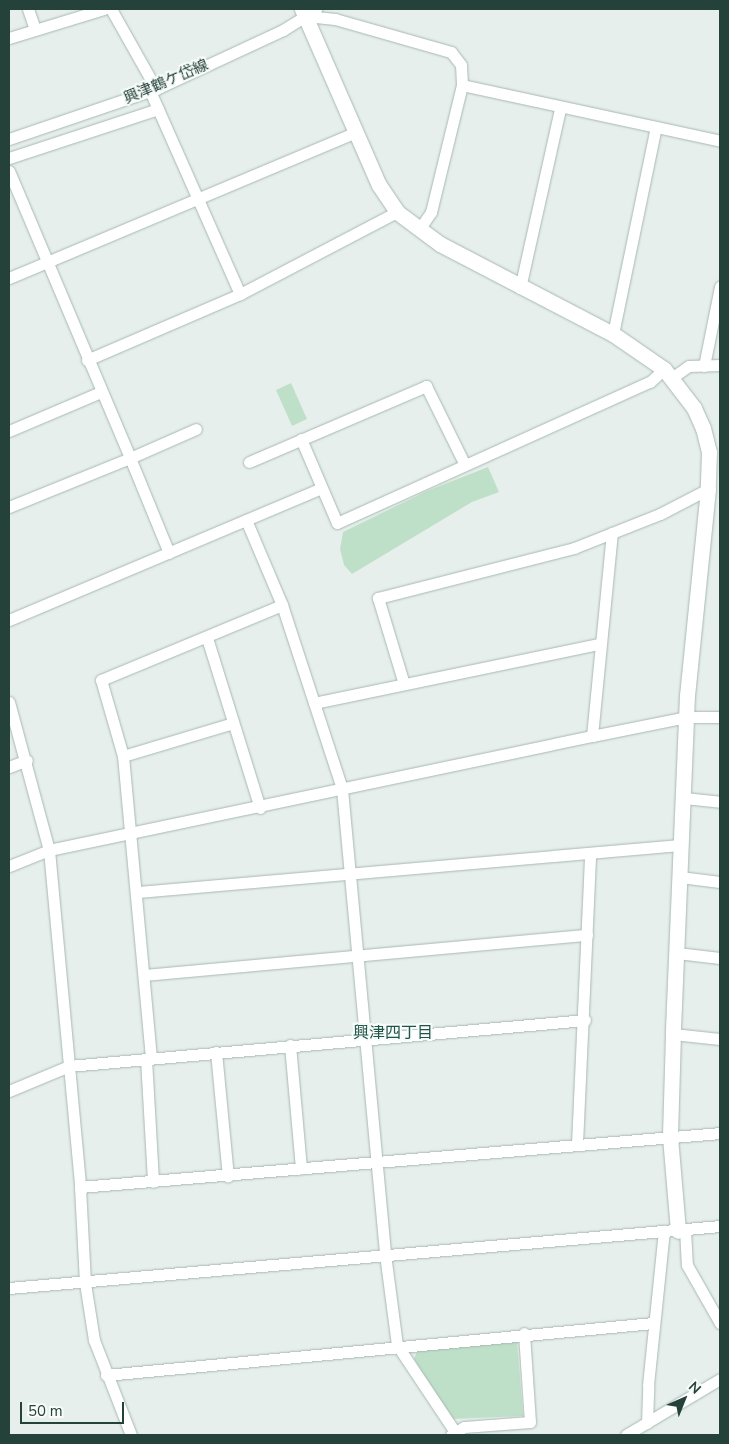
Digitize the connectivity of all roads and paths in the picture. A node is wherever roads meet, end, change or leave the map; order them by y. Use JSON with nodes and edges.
{"nodes":[{"id":1,"x":28,"y":9,"type":"edge"},
{"id":2,"x":104,"y":9,"type":"edge"},
{"id":3,"x":111,"y":9,"type":"edge"},
{"id":4,"x":308,"y":11,"type":"edge"},
{"id":5,"x":35,"y":29,"type":"junction"},
{"id":6,"x":9,"y":38,"type":"edge"},
{"id":7,"x":462,"y":85,"type":"junction"},
{"id":8,"x":153,"y":90,"type":"junction"},
{"id":9,"x":560,"y":108,"type":"junction"},
{"id":10,"x":158,"y":109,"type":"junction"},
{"id":11,"x":656,"y":127,"type":"junction"},
{"id":12,"x":357,"y":132,"type":"junction"},
{"id":13,"x":9,"y":139,"type":"edge"},
{"id":14,"x":720,"y":141,"type":"edge"},
{"id":15,"x":9,"y":158,"type":"edge"},
{"id":16,"x":9,"y":171,"type":"edge"},
{"id":17,"x":197,"y":200,"type":"junction"},
{"id":18,"x":397,"y":212,"type":"junction"},
{"id":19,"x":419,"y":230,"type":"junction"},
{"id":20,"x":50,"y":262,"type":"junction"},
{"id":21,"x":9,"y":278,"type":"edge"},
{"id":22,"x":720,"y":287,"type":"edge"},
{"id":23,"x":520,"y":288,"type":"junction"},
{"id":24,"x":240,"y":294,"type":"junction"},
{"id":25,"x":613,"y":334,"type":"junction"},
{"id":26,"x":87,"y":360,"type":"junction"},
{"id":27,"x":720,"y":365,"type":"edge"},
{"id":28,"x":704,"y":366,"type":"junction"},
{"id":29,"x":669,"y":373,"type":"junction"},
{"id":30,"x":101,"y":392,"type":"junction"},
{"id":31,"x":196,"y":428,"type":"dead end"},
{"id":32,"x":9,"y":431,"type":"edge"},
{"id":33,"x":301,"y":439,"type":"junction"},
{"id":34,"x":130,"y":458,"type":"junction"},
{"id":35,"x":249,"y":462,"type":"dead end"},
{"id":36,"x":464,"y":463,"type":"junction"},
{"id":37,"x":321,"y":488,"type":"junction"},
{"id":38,"x":708,"y":489,"type":"junction"},
{"id":39,"x":9,"y":507,"type":"edge"},
{"id":40,"x":246,"y":520,"type":"junction"},
{"id":41,"x":612,"y":533,"type":"junction"},
{"id":42,"x":169,"y":553,"type":"junction"},
{"id":43,"x":282,"y":605,"type":"junction"},
{"id":44,"x":9,"y":620,"type":"edge"},
{"id":45,"x":207,"y":638,"type":"junction"},
{"id":46,"x":599,"y":644,"type":"junction"},
{"id":47,"x":404,"y":684,"type":"junction"},
{"id":48,"x":9,"y":702,"type":"edge"},
{"id":49,"x":314,"y":703,"type":"junction"},
{"id":50,"x":686,"y":717,"type":"junction"},
{"id":51,"x":720,"y":717,"type":"edge"},
{"id":52,"x":233,"y":723,"type":"junction"},
{"id":53,"x":592,"y":736,"type":"junction"},
{"id":54,"x":124,"y":756,"type":"junction"},
{"id":55,"x":27,"y":760,"type":"junction"},
{"id":56,"x":9,"y":768,"type":"edge"},
{"id":57,"x":342,"y":789,"type":"junction"},
{"id":58,"x":684,"y":798,"type":"junction"},
{"id":59,"x":720,"y":802,"type":"edge"},
{"id":60,"x":260,"y":808,"type":"junction"},
{"id":61,"x":132,"y":833,"type":"junction"},
{"id":62,"x":680,"y":845,"type":"junction"},
{"id":63,"x":49,"y":850,"type":"junction"},
{"id":64,"x":590,"y":853,"type":"junction"},
{"id":65,"x":9,"y":866,"type":"edge"},
{"id":66,"x":350,"y":872,"type":"junction"},
{"id":67,"x":680,"y":877,"type":"junction"},
{"id":68,"x":720,"y":882,"type":"edge"},
{"id":69,"x":138,"y":892,"type":"junction"},
{"id":70,"x":587,"y":934,"type":"junction"},
{"id":71,"x":677,"y":953,"type":"junction"},
{"id":72,"x":359,"y":956,"type":"junction"},
{"id":73,"x":720,"y":958,"type":"edge"},
{"id":74,"x":144,"y":975,"type":"junction"},
{"id":75,"x":585,"y":1020,"type":"junction"},
{"id":76,"x":673,"y":1034,"type":"junction"},
{"id":77,"x":364,"y":1038,"type":"junction"},
{"id":78,"x":720,"y":1039,"type":"edge"},
{"id":79,"x":290,"y":1045,"type":"junction"},
{"id":80,"x":216,"y":1052,"type":"junction"},
{"id":81,"x":148,"y":1058,"type":"junction"},
{"id":82,"x":68,"y":1066,"type":"junction"},
{"id":83,"x":9,"y":1091,"type":"edge"},
{"id":84,"x":720,"y":1133,"type":"edge"},
{"id":85,"x":670,"y":1136,"type":"junction"},
{"id":86,"x":577,"y":1144,"type":"junction"},
{"id":87,"x":376,"y":1161,"type":"junction"},
{"id":88,"x":301,"y":1169,"type":"junction"},
{"id":89,"x":228,"y":1176,"type":"junction"},
{"id":90,"x":153,"y":1182,"type":"junction"},
{"id":91,"x":80,"y":1187,"type":"junction"},
{"id":92,"x":720,"y":1226,"type":"edge"},
{"id":93,"x":676,"y":1230,"type":"junction"},
{"id":94,"x":385,"y":1254,"type":"junction"},
{"id":95,"x":85,"y":1283,"type":"junction"},
{"id":96,"x":9,"y":1288,"type":"edge"},
{"id":97,"x":653,"y":1323,"type":"junction"},
{"id":98,"x":720,"y":1323,"type":"edge"},
{"id":99,"x":524,"y":1333,"type":"junction"},
{"id":100,"x":398,"y":1345,"type":"junction"},
{"id":101,"x":106,"y":1375,"type":"junction"},
{"id":102,"x":720,"y":1379,"type":"edge"},
{"id":103,"x":647,"y":1423,"type":"junction"},
{"id":104,"x":455,"y":1434,"type":"edge"},
{"id":105,"x":131,"y":1435,"type":"edge"},
{"id":106,"x":626,"y":1435,"type":"edge"}],
"edges":[{"from":1,"to":5,"type":"street"},
{"from":2,"to":5,"type":"street"},
{"from":3,"to":8,"type":"street"},
{"from":4,"to":7,"type":"street"},
{"from":4,"to":8,"type":"street","name":"興津鶴ケ岱線"},
{"from":4,"to":12,"type":"street"},
{"from":5,"to":6,"type":"street"},
{"from":7,"to":9,"type":"street"},
{"from":7,"to":19,"type":"street"},
{"from":8,"to":10,"type":"street"},
{"from":8,"to":13,"type":"street","name":"興津鶴ケ岱線"},
{"from":9,"to":11,"type":"street"},
{"from":9,"to":23,"type":"street"},
{"from":10,"to":15,"type":"street"},
{"from":10,"to":17,"type":"street"},
{"from":11,"to":14,"type":"street"},
{"from":11,"to":25,"type":"street"},
{"from":12,"to":17,"type":"street"},
{"from":12,"to":18,"type":"street"},
{"from":16,"to":20,"type":"street"},
{"from":17,"to":20,"type":"street"},
{"from":17,"to":24,"type":"street"},
{"from":18,"to":19,"type":"street"},
{"from":18,"to":24,"type":"street"},
{"from":19,"to":23,"type":"street"},
{"from":20,"to":21,"type":"street"},
{"from":20,"to":26,"type":"street"},
{"from":22,"to":28,"type":"street"},
{"from":23,"to":25,"type":"street"},
{"from":24,"to":26,"type":"street"},
{"from":25,"to":29,"type":"street"},
{"from":26,"to":30,"type":"street"},
{"from":27,"to":28,"type":"street"},
{"from":28,"to":29,"type":"street"},
{"from":29,"to":36,"type":"street"},
{"from":29,"to":38,"type":"street"},
{"from":30,"to":32,"type":"street"},
{"from":30,"to":34,"type":"street"},
{"from":31,"to":34,"type":"street"},
{"from":33,"to":35,"type":"street"},
{"from":33,"to":36,"type":"street"},
{"from":33,"to":37,"type":"street"},
{"from":34,"to":39,"type":"street"},
{"from":34,"to":42,"type":"street"},
{"from":36,"to":37,"type":"street"},
{"from":37,"to":40,"type":"street"},
{"from":38,"to":41,"type":"street"},
{"from":38,"to":50,"type":"street"},
{"from":40,"to":42,"type":"street"},
{"from":40,"to":43,"type":"street"},
{"from":41,"to":46,"type":"street"},
{"from":41,"to":47,"type":"street"},
{"from":42,"to":44,"type":"street"},
{"from":43,"to":45,"type":"street"},
{"from":43,"to":49,"type":"street"},
{"from":45,"to":52,"type":"street"},
{"from":45,"to":54,"type":"street"},
{"from":46,"to":47,"type":"street"},
{"from":46,"to":53,"type":"street"},
{"from":47,"to":49,"type":"street"},
{"from":48,"to":55,"type":"street"},
{"from":49,"to":57,"type":"street"},
{"from":50,"to":51,"type":"street"},
{"from":50,"to":53,"type":"street"},
{"from":50,"to":58,"type":"street"},
{"from":52,"to":54,"type":"street"},
{"from":52,"to":60,"type":"street"},
{"from":53,"to":57,"type":"street"},
{"from":54,"to":61,"type":"street"},
{"from":55,"to":56,"type":"street"},
{"from":55,"to":63,"type":"street"},
{"from":57,"to":60,"type":"street"},
{"from":57,"to":66,"type":"street"},
{"from":58,"to":59,"type":"street"},
{"from":58,"to":62,"type":"street"},
{"from":60,"to":61,"type":"street"},
{"from":61,"to":63,"type":"street"},
{"from":61,"to":69,"type":"street"},
{"from":62,"to":64,"type":"street"},
{"from":62,"to":67,"type":"street"},
{"from":63,"to":65,"type":"street"},
{"from":63,"to":82,"type":"street"},
{"from":64,"to":66,"type":"street"},
{"from":64,"to":70,"type":"street"},
{"from":66,"to":69,"type":"street"},
{"from":66,"to":72,"type":"street"},
{"from":67,"to":68,"type":"street"},
{"from":67,"to":71,"type":"street"},
{"from":69,"to":74,"type":"street"},
{"from":70,"to":72,"type":"street"},
{"from":70,"to":75,"type":"street"},
{"from":71,"to":73,"type":"street"},
{"from":71,"to":76,"type":"street"},
{"from":72,"to":74,"type":"street"},
{"from":72,"to":77,"type":"street"},
{"from":74,"to":81,"type":"street"},
{"from":75,"to":77,"type":"street"},
{"from":75,"to":86,"type":"street"},
{"from":76,"to":78,"type":"street"},
{"from":76,"to":85,"type":"street"},
{"from":77,"to":79,"type":"street"},
{"from":77,"to":87,"type":"street"},
{"from":79,"to":80,"type":"street"},
{"from":79,"to":88,"type":"street"},
{"from":80,"to":81,"type":"street"},
{"from":80,"to":89,"type":"street"},
{"from":81,"to":82,"type":"street"},
{"from":81,"to":90,"type":"street"},
{"from":82,"to":83,"type":"street"},
{"from":82,"to":91,"type":"street"},
{"from":84,"to":85,"type":"street"},
{"from":85,"to":86,"type":"street"},
{"from":85,"to":93,"type":"street"},
{"from":86,"to":87,"type":"street"},
{"from":87,"to":88,"type":"street"},
{"from":87,"to":94,"type":"street"},
{"from":88,"to":89,"type":"street"},
{"from":89,"to":90,"type":"street"},
{"from":90,"to":91,"type":"street"},
{"from":91,"to":95,"type":"street"},
{"from":92,"to":93,"type":"street"},
{"from":93,"to":94,"type":"street"},
{"from":93,"to":97,"type":"street"},
{"from":93,"to":98,"type":"street"},
{"from":94,"to":95,"type":"street"},
{"from":94,"to":100,"type":"street"},
{"from":95,"to":96,"type":"street"},
{"from":95,"to":101,"type":"street"},
{"from":97,"to":99,"type":"street"},
{"from":97,"to":103,"type":"street"},
{"from":99,"to":100,"type":"street"},
{"from":99,"to":104,"type":"street"},
{"from":100,"to":101,"type":"street"},
{"from":100,"to":104,"type":"street"},
{"from":101,"to":105,"type":"street"},
{"from":102,"to":103,"type":"street"},
{"from":103,"to":106,"type":"street"}]}
